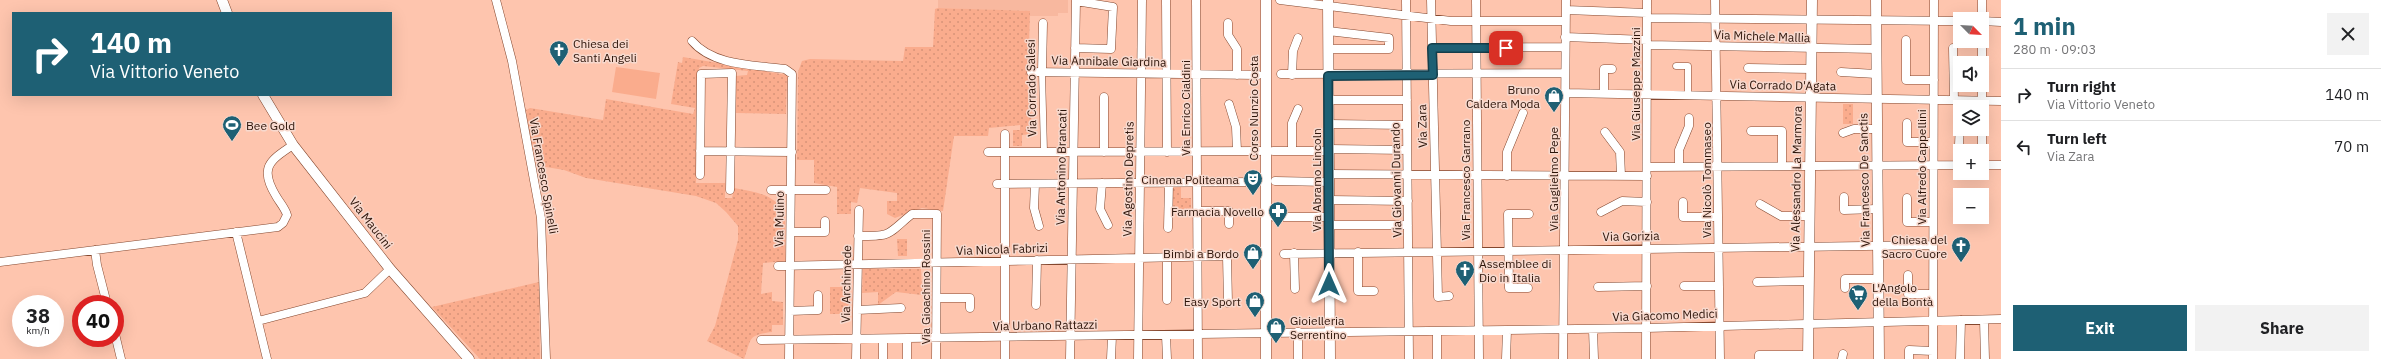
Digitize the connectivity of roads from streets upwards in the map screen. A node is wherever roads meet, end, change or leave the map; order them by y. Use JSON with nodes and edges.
{"nodes":[{"id":1,"x":222,"y":0,"type":"edge"},
{"id":2,"x":496,"y":0,"type":"edge"},
{"id":3,"x":1142,"y":0,"type":"edge"},
{"id":4,"x":1166,"y":0,"type":"edge"},
{"id":5,"x":1196,"y":0,"type":"edge"},
{"id":6,"x":1266,"y":0,"type":"edge"},
{"id":7,"x":1280,"y":0,"type":"edge"},
{"id":8,"x":1293,"y":0,"type":"edge"},
{"id":9,"x":1406,"y":0,"type":"edge"},
{"id":10,"x":1431,"y":0,"type":"edge"},
{"id":11,"x":1476,"y":0,"type":"edge"},
{"id":12,"x":1566,"y":0,"type":"edge"},
{"id":13,"x":1648,"y":0,"type":"edge"},
{"id":14,"x":1715,"y":0,"type":"edge"},
{"id":15,"x":1812,"y":0,"type":"edge"},
{"id":16,"x":1876,"y":0,"type":"edge"},
{"id":17,"x":1934,"y":0,"type":"edge"},
{"id":18,"x":1982,"y":0,"type":"edge"},
{"id":19,"x":1076,"y":1,"type":"edge"},
{"id":20,"x":1328,"y":2,"type":"edge"},
{"id":21,"x":1566,"y":10,"type":"junction"},
{"id":22,"x":227,"y":12,"type":"edge"},
{"id":23,"x":1982,"y":12,"type":"edge"},
{"id":24,"x":1406,"y":15,"type":"junction"},
{"id":25,"x":1647,"y":15,"type":"junction"},
{"id":26,"x":1432,"y":19,"type":"junction"},
{"id":27,"x":1716,"y":19,"type":"junction"},
{"id":28,"x":1812,"y":20,"type":"junction"},
{"id":29,"x":1876,"y":20,"type":"junction"},
{"id":30,"x":1476,"y":21,"type":"junction"},
{"id":31,"x":1565,"y":21,"type":"junction"},
{"id":32,"x":1934,"y":21,"type":"junction"},
{"id":33,"x":1953,"y":21,"type":"edge"},
{"id":34,"x":1989,"y":21,"type":"edge"},
{"id":35,"x":2001,"y":22,"type":"edge"},
{"id":36,"x":1043,"y":23,"type":"dead end"},
{"id":37,"x":1228,"y":23,"type":"dead end"},
{"id":38,"x":1328,"y":31,"type":"junction"},
{"id":39,"x":1565,"y":37,"type":"junction"},
{"id":40,"x":1298,"y":38,"type":"dead end"},
{"id":41,"x":1906,"y":40,"type":"dead end"},
{"id":42,"x":692,"y":41,"type":"dead end"},
{"id":43,"x":1647,"y":42,"type":"junction"},
{"id":44,"x":1716,"y":46,"type":"junction"},
{"id":45,"x":1565,"y":47,"type":"junction"},
{"id":46,"x":1075,"y":48,"type":"junction"},
{"id":47,"x":1432,"y":48,"type":"junction"},
{"id":48,"x":1476,"y":48,"type":"junction"},
{"id":49,"x":1953,"y":48,"type":"dead end"},
{"id":50,"x":1982,"y":48,"type":"edge"},
{"id":51,"x":1328,"y":49,"type":"junction"},
{"id":52,"x":1812,"y":49,"type":"junction"},
{"id":53,"x":1876,"y":49,"type":"junction"},
{"id":54,"x":1676,"y":66,"type":"dead end"},
{"id":55,"x":1748,"y":68,"type":"dead end"},
{"id":56,"x":1604,"y":69,"type":"dead end"},
{"id":57,"x":1811,"y":69,"type":"junction"},
{"id":58,"x":1031,"y":72,"type":"dead end"},
{"id":59,"x":1042,"y":72,"type":"junction"},
{"id":60,"x":1841,"y":72,"type":"dead end"},
{"id":61,"x":1075,"y":73,"type":"junction"},
{"id":62,"x":1565,"y":73,"type":"junction"},
{"id":63,"x":1281,"y":74,"type":"dead end"},
{"id":64,"x":1476,"y":74,"type":"junction"},
{"id":65,"x":1876,"y":74,"type":"junction"},
{"id":66,"x":1142,"y":75,"type":"junction"},
{"id":67,"x":1167,"y":75,"type":"junction"},
{"id":68,"x":1197,"y":75,"type":"junction"},
{"id":69,"x":1237,"y":75,"type":"junction"},
{"id":70,"x":1258,"y":75,"type":"dead end"},
{"id":71,"x":1292,"y":75,"type":"junction"},
{"id":72,"x":1406,"y":75,"type":"junction"},
{"id":73,"x":1433,"y":75,"type":"junction"},
{"id":74,"x":1328,"y":76,"type":"junction"},
{"id":75,"x":1934,"y":80,"type":"junction"},
{"id":76,"x":1565,"y":93,"type":"junction"},
{"id":77,"x":1604,"y":94,"type":"junction"},
{"id":78,"x":1647,"y":94,"type":"junction"},
{"id":79,"x":1688,"y":95,"type":"junction"},
{"id":80,"x":264,"y":96,"type":"edge"},
{"id":81,"x":1717,"y":96,"type":"junction"},
{"id":82,"x":1104,"y":97,"type":"dead end"},
{"id":83,"x":1810,"y":98,"type":"junction"},
{"id":84,"x":1876,"y":99,"type":"junction"},
{"id":85,"x":1328,"y":100,"type":"junction"},
{"id":86,"x":1407,"y":100,"type":"junction"},
{"id":87,"x":1933,"y":100,"type":"junction"},
{"id":88,"x":1953,"y":100,"type":"edge"},
{"id":89,"x":1954,"y":100,"type":"edge"},
{"id":90,"x":1983,"y":100,"type":"edge"},
{"id":91,"x":1989,"y":100,"type":"edge"},
{"id":92,"x":2001,"y":101,"type":"edge"},
{"id":93,"x":1229,"y":104,"type":"dead end"},
{"id":94,"x":1298,"y":109,"type":"dead end"},
{"id":95,"x":1523,"y":113,"type":"dead end"},
{"id":96,"x":1689,"y":118,"type":"dead end"},
{"id":97,"x":1907,"y":123,"type":"dead end"},
{"id":98,"x":1328,"y":124,"type":"junction"},
{"id":99,"x":1407,"y":124,"type":"junction"},
{"id":100,"x":1876,"y":129,"type":"junction"},
{"id":101,"x":1751,"y":131,"type":"dead end"},
{"id":102,"x":1605,"y":132,"type":"dead end"},
{"id":103,"x":1843,"y":133,"type":"dead end"},
{"id":104,"x":1005,"y":134,"type":"dead end"},
{"id":105,"x":1933,"y":142,"type":"junction"},
{"id":106,"x":293,"y":145,"type":"junction"},
{"id":107,"x":1329,"y":150,"type":"junction"},
{"id":108,"x":1407,"y":150,"type":"junction"},
{"id":109,"x":700,"y":151,"type":"junction"},
{"id":110,"x":730,"y":151,"type":"junction"},
{"id":111,"x":1237,"y":151,"type":"junction"},
{"id":112,"x":1260,"y":151,"type":"dead end"},
{"id":113,"x":1273,"y":151,"type":"dead end"},
{"id":114,"x":1292,"y":151,"type":"junction"},
{"id":115,"x":792,"y":152,"type":"junction"},
{"id":116,"x":988,"y":152,"type":"dead end"},
{"id":117,"x":1006,"y":152,"type":"junction"},
{"id":118,"x":1044,"y":152,"type":"junction"},
{"id":119,"x":1073,"y":152,"type":"junction"},
{"id":120,"x":1104,"y":152,"type":"junction"},
{"id":121,"x":1140,"y":152,"type":"junction"},
{"id":122,"x":1167,"y":152,"type":"junction"},
{"id":123,"x":1197,"y":152,"type":"junction"},
{"id":124,"x":2001,"y":164,"type":"edge"},
{"id":125,"x":1933,"y":165,"type":"junction"},
{"id":126,"x":1953,"y":165,"type":"edge"},
{"id":127,"x":1989,"y":165,"type":"edge"},
{"id":128,"x":1782,"y":166,"type":"junction"},
{"id":129,"x":1811,"y":166,"type":"junction"},
{"id":130,"x":1877,"y":166,"type":"junction"},
{"id":131,"x":1647,"y":167,"type":"junction"},
{"id":132,"x":1679,"y":167,"type":"junction"},
{"id":133,"x":1717,"y":167,"type":"junction"},
{"id":134,"x":700,"y":175,"type":"dead end"},
{"id":135,"x":1407,"y":176,"type":"junction"},
{"id":136,"x":1434,"y":176,"type":"junction"},
{"id":137,"x":1477,"y":176,"type":"junction"},
{"id":138,"x":1507,"y":176,"type":"junction"},
{"id":139,"x":1564,"y":176,"type":"junction"},
{"id":140,"x":1621,"y":176,"type":"junction"},
{"id":141,"x":1647,"y":176,"type":"junction"},
{"id":142,"x":1329,"y":178,"type":"junction"},
{"id":143,"x":1275,"y":181,"type":"dead end"},
{"id":144,"x":1197,"y":182,"type":"junction"},
{"id":145,"x":1255,"y":182,"type":"dead end"},
{"id":146,"x":1073,"y":183,"type":"junction"},
{"id":147,"x":1102,"y":183,"type":"junction"},
{"id":148,"x":1140,"y":183,"type":"junction"},
{"id":149,"x":1169,"y":183,"type":"junction"},
{"id":150,"x":1001,"y":184,"type":"junction"},
{"id":151,"x":1035,"y":184,"type":"junction"},
{"id":152,"x":730,"y":190,"type":"dead end"},
{"id":153,"x":771,"y":190,"type":"dead end"},
{"id":154,"x":792,"y":190,"type":"junction"},
{"id":155,"x":826,"y":190,"type":"dead end"},
{"id":156,"x":1844,"y":197,"type":"dead end"},
{"id":157,"x":1907,"y":198,"type":"dead end"},
{"id":158,"x":1329,"y":200,"type":"junction"},
{"id":159,"x":1408,"y":201,"type":"junction"},
{"id":160,"x":1647,"y":202,"type":"junction"},
{"id":161,"x":1683,"y":202,"type":"dead end"},
{"id":162,"x":1760,"y":204,"type":"dead end"},
{"id":163,"x":1877,"y":209,"type":"junction"},
{"id":164,"x":859,"y":210,"type":"dead end"},
{"id":165,"x":1197,"y":211,"type":"junction"},
{"id":166,"x":1601,"y":212,"type":"dead end"},
{"id":167,"x":1529,"y":214,"type":"dead end"},
{"id":168,"x":1809,"y":216,"type":"junction"},
{"id":169,"x":1274,"y":217,"type":"dead end"},
{"id":170,"x":1718,"y":217,"type":"junction"},
{"id":171,"x":825,"y":221,"type":"dead end"},
{"id":172,"x":1329,"y":221,"type":"junction"},
{"id":173,"x":1933,"y":222,"type":"junction"},
{"id":174,"x":1229,"y":224,"type":"dead end"},
{"id":175,"x":1108,"y":225,"type":"dead end"},
{"id":176,"x":1408,"y":225,"type":"junction"},
{"id":177,"x":1039,"y":226,"type":"dead end"},
{"id":178,"x":1168,"y":228,"type":"dead end"},
{"id":179,"x":236,"y":232,"type":"junction"},
{"id":180,"x":791,"y":232,"type":"junction"},
{"id":181,"x":858,"y":236,"type":"junction"},
{"id":182,"x":1933,"y":245,"type":"junction"},
{"id":183,"x":1808,"y":246,"type":"junction"},
{"id":184,"x":1878,"y":246,"type":"junction"},
{"id":185,"x":1647,"y":247,"type":"junction"},
{"id":186,"x":1718,"y":247,"type":"junction"},
{"id":187,"x":1508,"y":249,"type":"junction"},
{"id":188,"x":1564,"y":249,"type":"junction"},
{"id":189,"x":95,"y":250,"type":"junction"},
{"id":190,"x":1478,"y":250,"type":"junction"},
{"id":191,"x":1437,"y":251,"type":"junction"},
{"id":192,"x":1329,"y":252,"type":"junction"},
{"id":193,"x":1358,"y":252,"type":"junction"},
{"id":194,"x":1408,"y":252,"type":"junction"},
{"id":195,"x":1294,"y":253,"type":"junction"},
{"id":196,"x":1284,"y":254,"type":"dead end"},
{"id":197,"x":1139,"y":257,"type":"junction"},
{"id":198,"x":1167,"y":257,"type":"junction"},
{"id":199,"x":1198,"y":257,"type":"junction"},
{"id":200,"x":1071,"y":259,"type":"junction"},
{"id":201,"x":1037,"y":260,"type":"junction"},
{"id":202,"x":1005,"y":261,"type":"junction"},
{"id":203,"x":0,"y":262,"type":"edge"},
{"id":204,"x":937,"y":263,"type":"junction"},
{"id":205,"x":858,"y":264,"type":"junction"},
{"id":206,"x":790,"y":265,"type":"junction"},
{"id":207,"x":778,"y":266,"type":"dead end"},
{"id":208,"x":390,"y":269,"type":"junction"},
{"id":209,"x":1908,"y":275,"type":"dead end"},
{"id":210,"x":1878,"y":279,"type":"junction"},
{"id":211,"x":1808,"y":281,"type":"junction"},
{"id":212,"x":1757,"y":282,"type":"dead end"},
{"id":213,"x":1647,"y":286,"type":"junction"},
{"id":214,"x":1684,"y":286,"type":"dead end"},
{"id":215,"x":1719,"y":286,"type":"junction"},
{"id":216,"x":1598,"y":287,"type":"dead end"},
{"id":217,"x":1528,"y":288,"type":"dead end"},
{"id":218,"x":1845,"y":288,"type":"dead end"},
{"id":219,"x":1295,"y":289,"type":"dead end"},
{"id":220,"x":1374,"y":291,"type":"dead end"},
{"id":221,"x":1933,"y":294,"type":"junction"},
{"id":222,"x":105,"y":295,"type":"edge"},
{"id":223,"x":818,"y":295,"type":"dead end"},
{"id":224,"x":1449,"y":296,"type":"dead end"},
{"id":225,"x":937,"y":298,"type":"junction"},
{"id":226,"x":1167,"y":300,"type":"dead end"},
{"id":227,"x":1228,"y":303,"type":"dead end"},
{"id":228,"x":1036,"y":305,"type":"dead end"},
{"id":229,"x":901,"y":308,"type":"dead end"},
{"id":230,"x":970,"y":308,"type":"dead end"},
{"id":231,"x":857,"y":310,"type":"junction"},
{"id":232,"x":790,"y":311,"type":"junction"},
{"id":233,"x":2001,"y":319,"type":"edge"},
{"id":234,"x":1960,"y":320,"type":"junction"},
{"id":235,"x":1984,"y":320,"type":"junction"},
{"id":236,"x":258,"y":321,"type":"junction"},
{"id":237,"x":1933,"y":321,"type":"junction"},
{"id":238,"x":1878,"y":322,"type":"junction"},
{"id":239,"x":1808,"y":323,"type":"junction"},
{"id":240,"x":1720,"y":325,"type":"junction"},
{"id":241,"x":1646,"y":328,"type":"junction"},
{"id":242,"x":1563,"y":329,"type":"junction"},
{"id":243,"x":1593,"y":329,"type":"junction"},
{"id":244,"x":1479,"y":330,"type":"junction"},
{"id":245,"x":1506,"y":330,"type":"junction"},
{"id":246,"x":1409,"y":331,"type":"junction"},
{"id":247,"x":1437,"y":331,"type":"junction"},
{"id":248,"x":1298,"y":332,"type":"junction"},
{"id":249,"x":1330,"y":332,"type":"junction"},
{"id":250,"x":1266,"y":333,"type":"junction"},
{"id":251,"x":1197,"y":334,"type":"junction"},
{"id":252,"x":1138,"y":335,"type":"junction"},
{"id":253,"x":1166,"y":335,"type":"junction"},
{"id":254,"x":1070,"y":336,"type":"junction"},
{"id":255,"x":1112,"y":336,"type":"junction"},
{"id":256,"x":936,"y":338,"type":"junction"},
{"id":257,"x":1005,"y":338,"type":"junction"},
{"id":258,"x":856,"y":339,"type":"junction"},
{"id":259,"x":883,"y":339,"type":"junction"},
{"id":260,"x":907,"y":339,"type":"junction"},
{"id":261,"x":761,"y":340,"type":"dead end"},
{"id":262,"x":790,"y":340,"type":"junction"},
{"id":263,"x":118,"y":347,"type":"edge"},
{"id":264,"x":1933,"y":355,"type":"edge"},
{"id":265,"x":1808,"y":357,"type":"edge"},
{"id":266,"x":121,"y":359,"type":"edge"},
{"id":267,"x":267,"y":359,"type":"edge"},
{"id":268,"x":469,"y":359,"type":"edge"},
{"id":269,"x":546,"y":359,"type":"edge"},
{"id":270,"x":790,"y":359,"type":"edge"},
{"id":271,"x":856,"y":359,"type":"edge"},
{"id":272,"x":883,"y":359,"type":"edge"},
{"id":273,"x":907,"y":359,"type":"edge"},
{"id":274,"x":936,"y":359,"type":"edge"},
{"id":275,"x":1005,"y":359,"type":"edge"},
{"id":276,"x":1070,"y":359,"type":"edge"},
{"id":277,"x":1111,"y":359,"type":"edge"},
{"id":278,"x":1138,"y":359,"type":"edge"},
{"id":279,"x":1167,"y":359,"type":"edge"},
{"id":280,"x":1198,"y":359,"type":"edge"},
{"id":281,"x":1266,"y":359,"type":"edge"},
{"id":282,"x":1298,"y":359,"type":"edge"},
{"id":283,"x":1330,"y":359,"type":"edge"},
{"id":284,"x":1409,"y":359,"type":"edge"},
{"id":285,"x":1437,"y":359,"type":"edge"},
{"id":286,"x":1479,"y":359,"type":"edge"},
{"id":287,"x":1506,"y":359,"type":"edge"},
{"id":288,"x":1563,"y":359,"type":"edge"},
{"id":289,"x":1594,"y":359,"type":"edge"},
{"id":290,"x":1646,"y":359,"type":"edge"},
{"id":291,"x":1720,"y":359,"type":"edge"},
{"id":292,"x":1759,"y":359,"type":"edge"},
{"id":293,"x":1879,"y":359,"type":"edge"},
{"id":294,"x":1909,"y":359,"type":"edge"},
{"id":295,"x":1960,"y":359,"type":"edge"},
{"id":296,"x":1985,"y":359,"type":"edge"}],
"edges":[{"from":1,"to":22,"type":"street"},
{"from":2,"to":269,"type":"street","name":"Via Francesco Spinelli"},
{"from":3,"to":66,"type":"street","name":"Via Agostino Depretis"},
{"from":4,"to":67,"type":"street"},
{"from":5,"to":68,"type":"street","name":"Via Enrico Cialdini"},
{"from":6,"to":250,"type":"street","name":"Corso Nunzio Costa"},
{"from":7,"to":8,"type":"street"},
{"from":8,"to":20,"type":"street"},
{"from":9,"to":24,"type":"street","name":"Via Giovanni Durando"},
{"from":10,"to":26,"type":"street","name":"Via Zara"},
{"from":11,"to":30,"type":"street","name":"Via Francesco Garrano"},
{"from":12,"to":21,"type":"street","name":"Via Guglielmo Pepe"},
{"from":13,"to":25,"type":"street","name":"Via Giuseppe Mazzini"},
{"from":14,"to":27,"type":"street","name":"Via Nicolò Tommaseo"},
{"from":15,"to":28,"type":"street","name":"Via Alessandro La Marmora"},
{"from":16,"to":29,"type":"street","name":"Via Francesco De Sanctis"},
{"from":17,"to":32,"type":"street","name":"Via Alfredo Cappellini"},
{"from":18,"to":23,"type":"street"},
{"from":19,"to":46,"type":"street","name":"Via Antonino Brancati"},
{"from":19,"to":46,"type":"street"},
{"from":20,"to":24,"type":"street"},
{"from":20,"to":38,"type":"street","name":"Via Abramo Lincoln"},
{"from":21,"to":25,"type":"street"},
{"from":21,"to":31,"type":"street","name":"Via Guglielmo Pepe"},
{"from":24,"to":26,"type":"street"},
{"from":24,"to":72,"type":"street","name":"Via Giovanni Durando"},
{"from":25,"to":27,"type":"street"},
{"from":25,"to":43,"type":"street","name":"Via Giuseppe Mazzini"},
{"from":26,"to":30,"type":"street"},
{"from":26,"to":47,"type":"street","name":"Via Zara"},
{"from":27,"to":28,"type":"street"},
{"from":27,"to":44,"type":"street","name":"Via Nicolò Tommaseo"},
{"from":28,"to":29,"type":"street"},
{"from":28,"to":52,"type":"street","name":"Via Alessandro La Marmora"},
{"from":29,"to":32,"type":"street"},
{"from":29,"to":53,"type":"street","name":"Via Francesco De Sanctis"},
{"from":30,"to":31,"type":"street"},
{"from":30,"to":48,"type":"street","name":"Via Francesco Garrano"},
{"from":31,"to":39,"type":"street","name":"Via Guglielmo Pepe"},
{"from":32,"to":33,"type":"street"},
{"from":32,"to":75,"type":"street","name":"Via Alfredo Cappellini"},
{"from":34,"to":35,"type":"street"},
{"from":36,"to":59,"type":"street","name":"Via Corrado Salesi"},
{"from":37,"to":69,"type":"street"},
{"from":38,"to":51,"type":"street","name":"Via Abramo Lincoln"},
{"from":38,"to":51,"type":"street"},
{"from":39,"to":43,"type":"street","name":"Via Michele Mallia"},
{"from":39,"to":45,"type":"street","name":"Via Guglielmo Pepe"},
{"from":40,"to":71,"type":"street"},
{"from":41,"to":75,"type":"street"},
{"from":42,"to":115,"type":"street","name":"Via Mulino"},
{"from":43,"to":44,"type":"street","name":"Via Michele Mallia"},
{"from":43,"to":78,"type":"street","name":"Via Giuseppe Mazzini"},
{"from":44,"to":52,"type":"street","name":"Via Michele Mallia"},
{"from":44,"to":81,"type":"street","name":"Via Nicolò Tommaseo"},
{"from":45,"to":48,"type":"street"},
{"from":45,"to":62,"type":"street","name":"Via Guglielmo Pepe"},
{"from":46,"to":61,"type":"street","name":"Via Antonino Brancati"},
{"from":47,"to":48,"type":"street"},
{"from":47,"to":73,"type":"street","name":"Via Zara"},
{"from":48,"to":64,"type":"street","name":"Via Francesco Garrano"},
{"from":49,"to":89,"type":"street"},
{"from":50,"to":90,"type":"street"},
{"from":51,"to":74,"type":"street","name":"Via Abramo Lincoln"},
{"from":52,"to":53,"type":"street","name":"Via Michele Mallia"},
{"from":52,"to":57,"type":"street","name":"Via Alessandro La Marmora"},
{"from":53,"to":65,"type":"street","name":"Via Francesco De Sanctis"},
{"from":54,"to":79,"type":"street"},
{"from":55,"to":57,"type":"street"},
{"from":56,"to":77,"type":"street"},
{"from":57,"to":83,"type":"street","name":"Via Alessandro La Marmora"},
{"from":58,"to":59,"type":"street","name":"Via Annibale Giardina"},
{"from":59,"to":61,"type":"street","name":"Via Annibale Giardina"},
{"from":59,"to":118,"type":"street","name":"Via Corrado Salesi"},
{"from":60,"to":65,"type":"street"},
{"from":61,"to":66,"type":"street","name":"Via Annibale Giardina"},
{"from":61,"to":119,"type":"street","name":"Via Antonino Brancati"},
{"from":62,"to":64,"type":"street"},
{"from":62,"to":76,"type":"street","name":"Via Guglielmo Pepe"},
{"from":63,"to":71,"type":"street"},
{"from":64,"to":73,"type":"street"},
{"from":64,"to":137,"type":"street","name":"Via Francesco Garrano"},
{"from":65,"to":84,"type":"street","name":"Via Francesco De Sanctis"},
{"from":66,"to":67,"type":"street","name":"Via Annibale Giardina"},
{"from":66,"to":121,"type":"street","name":"Via Agostino Depretis"},
{"from":67,"to":68,"type":"street","name":"Via Annibale Giardina"},
{"from":67,"to":122,"type":"street"},
{"from":68,"to":69,"type":"street","name":"Via Annibale Giardina"},
{"from":68,"to":123,"type":"street","name":"Via Enrico Cialdini"},
{"from":69,"to":70,"type":"street","name":"Via Annibale Giardina"},
{"from":71,"to":74,"type":"street"},
{"from":72,"to":73,"type":"street"},
{"from":72,"to":74,"type":"street"},
{"from":72,"to":86,"type":"street","name":"Via Giovanni Durando"},
{"from":73,"to":136,"type":"street","name":"Via Zara"},
{"from":74,"to":85,"type":"street","name":"Via Abramo Lincoln"},
{"from":75,"to":87,"type":"street","name":"Via Alfredo Cappellini"},
{"from":76,"to":77,"type":"street","name":"Via Corrado D'Agata"},
{"from":76,"to":139,"type":"street","name":"Via Guglielmo Pepe"},
{"from":77,"to":78,"type":"street","name":"Via Corrado D'Agata"},
{"from":78,"to":79,"type":"street","name":"Via Corrado D'Agata"},
{"from":78,"to":131,"type":"street","name":"Via Giuseppe Mazzini"},
{"from":79,"to":81,"type":"street","name":"Via Corrado D'Agata"},
{"from":80,"to":106,"type":"street","name":"Via Maucini"},
{"from":81,"to":83,"type":"street","name":"Via Corrado D'Agata"},
{"from":81,"to":133,"type":"street","name":"Via Nicolò Tommaseo"},
{"from":82,"to":120,"type":"street"},
{"from":83,"to":84,"type":"street","name":"Via Corrado D'Agata"},
{"from":83,"to":129,"type":"street","name":"Via Alessandro La Marmora"},
{"from":84,"to":87,"type":"street","name":"Via Corrado D'Agata"},
{"from":84,"to":100,"type":"street","name":"Via Francesco De Sanctis"},
{"from":85,"to":86,"type":"street"},
{"from":85,"to":98,"type":"street","name":"Via Abramo Lincoln"},
{"from":86,"to":99,"type":"street","name":"Via Giovanni Durando"},
{"from":87,"to":88,"type":"street","name":"Via Corrado D'Agata"},
{"from":87,"to":105,"type":"street","name":"Via Alfredo Cappellini"},
{"from":91,"to":92,"type":"street","name":"Via Corrado D'Agata"},
{"from":93,"to":111,"type":"street"},
{"from":94,"to":114,"type":"street"},
{"from":95,"to":138,"type":"street"},
{"from":96,"to":132,"type":"street"},
{"from":97,"to":105,"type":"street"},
{"from":98,"to":99,"type":"street"},
{"from":98,"to":107,"type":"street","name":"Via Abramo Lincoln"},
{"from":99,"to":108,"type":"street","name":"Via Giovanni Durando"},
{"from":100,"to":103,"type":"street"},
{"from":100,"to":130,"type":"street","name":"Via Francesco De Sanctis"},
{"from":101,"to":128,"type":"street"},
{"from":102,"to":140,"type":"street"},
{"from":104,"to":117,"type":"street"},
{"from":105,"to":125,"type":"street","name":"Via Alfredo Cappellini"},
{"from":106,"to":179,"type":"street"},
{"from":106,"to":208,"type":"street","name":"Via Maucini"},
{"from":107,"to":108,"type":"street"},
{"from":107,"to":114,"type":"street"},
{"from":107,"to":142,"type":"street","name":"Via Abramo Lincoln"},
{"from":108,"to":135,"type":"street","name":"Via Giovanni Durando"},
{"from":109,"to":110,"type":"street"},
{"from":109,"to":110,"type":"street"},
{"from":109,"to":134,"type":"street"},
{"from":110,"to":115,"type":"street"},
{"from":110,"to":152,"type":"street"},
{"from":111,"to":112,"type":"street"},
{"from":111,"to":123,"type":"street"},
{"from":113,"to":114,"type":"street"},
{"from":115,"to":154,"type":"street","name":"Via Mulino"},
{"from":116,"to":117,"type":"street"},
{"from":117,"to":118,"type":"street"},
{"from":117,"to":150,"type":"street"},
{"from":118,"to":119,"type":"street"},
{"from":119,"to":120,"type":"street"},
{"from":119,"to":146,"type":"street","name":"Via Antonino Brancati"},
{"from":120,"to":121,"type":"street"},
{"from":121,"to":122,"type":"street"},
{"from":121,"to":148,"type":"street","name":"Via Agostino Depretis"},
{"from":122,"to":123,"type":"street"},
{"from":123,"to":144,"type":"street","name":"Via Enrico Cialdini"},
{"from":124,"to":127,"type":"street"},
{"from":125,"to":126,"type":"street"},
{"from":125,"to":130,"type":"street"},
{"from":125,"to":173,"type":"street","name":"Via Alfredo Cappellini"},
{"from":128,"to":129,"type":"street"},
{"from":128,"to":133,"type":"street"},
{"from":129,"to":130,"type":"street"},
{"from":129,"to":168,"type":"street","name":"Via Alessandro La Marmora"},
{"from":130,"to":163,"type":"street","name":"Via Francesco De Sanctis"},
{"from":131,"to":132,"type":"street"},
{"from":131,"to":141,"type":"street","name":"Via Giuseppe Mazzini"},
{"from":132,"to":133,"type":"street"},
{"from":133,"to":170,"type":"street","name":"Via Nicolò Tommaseo"},
{"from":135,"to":136,"type":"street"},
{"from":135,"to":142,"type":"street"},
{"from":135,"to":159,"type":"street","name":"Via Giovanni Durando"},
{"from":136,"to":137,"type":"street"},
{"from":136,"to":191,"type":"street","name":"Via Zara"},
{"from":137,"to":138,"type":"street"},
{"from":137,"to":190,"type":"street","name":"Via Francesco Garrano"},
{"from":138,"to":139,"type":"street"},
{"from":139,"to":140,"type":"street"},
{"from":139,"to":188,"type":"street","name":"Via Guglielmo Pepe"},
{"from":140,"to":141,"type":"street"},
{"from":141,"to":160,"type":"street"},
{"from":142,"to":143,"type":"street"},
{"from":142,"to":158,"type":"street","name":"Via Abramo Lincoln"},
{"from":144,"to":145,"type":"street"},
{"from":144,"to":149,"type":"street"},
{"from":144,"to":165,"type":"street","name":"Via Enrico Cialdini"},
{"from":146,"to":147,"type":"street"},
{"from":146,"to":151,"type":"street"},
{"from":146,"to":200,"type":"street","name":"Via Antonino Brancati"},
{"from":147,"to":148,"type":"street"},
{"from":147,"to":175,"type":"street"},
{"from":148,"to":149,"type":"street"},
{"from":148,"to":197,"type":"street","name":"Via Agostino Depretis"},
{"from":149,"to":178,"type":"street"},
{"from":150,"to":151,"type":"street"},
{"from":150,"to":202,"type":"street"},
{"from":151,"to":177,"type":"street"},
{"from":153,"to":154,"type":"street"},
{"from":154,"to":155,"type":"street"},
{"from":154,"to":180,"type":"street","name":"Via Mulino"},
{"from":156,"to":163,"type":"street"},
{"from":157,"to":173,"type":"street"},
{"from":158,"to":159,"type":"street"},
{"from":158,"to":172,"type":"street","name":"Via Abramo Lincoln"},
{"from":159,"to":176,"type":"street","name":"Via Giovanni Durando"},
{"from":160,"to":166,"type":"street"},
{"from":160,"to":185,"type":"street"},
{"from":161,"to":170,"type":"street"},
{"from":162,"to":168,"type":"street"},
{"from":163,"to":184,"type":"street","name":"Via Francesco De Sanctis"},
{"from":164,"to":181,"type":"street","name":"Via Archimede"},
{"from":165,"to":174,"type":"street"},
{"from":165,"to":199,"type":"street","name":"Via Enrico Cialdini"},
{"from":167,"to":187,"type":"street"},
{"from":168,"to":183,"type":"street","name":"Via Alessandro La Marmora"},
{"from":169,"to":172,"type":"street"},
{"from":170,"to":186,"type":"street","name":"Via Nicolò Tommaseo"},
{"from":171,"to":180,"type":"street"},
{"from":172,"to":176,"type":"street"},
{"from":172,"to":192,"type":"street","name":"Via Abramo Lincoln"},
{"from":173,"to":182,"type":"street","name":"Via Alfredo Cappellini"},
{"from":176,"to":194,"type":"street","name":"Via Giovanni Durando"},
{"from":179,"to":189,"type":"street"},
{"from":179,"to":236,"type":"street"},
{"from":180,"to":206,"type":"street","name":"Via Mulino"},
{"from":181,"to":204,"type":"street","name":"Via Gioachino Rossini"},
{"from":181,"to":205,"type":"street","name":"Via Archimede"},
{"from":182,"to":184,"type":"street","name":"Via Gorizia"},
{"from":182,"to":221,"type":"street","name":"Via Alfredo Cappellini"},
{"from":183,"to":184,"type":"street","name":"Via Gorizia"},
{"from":183,"to":186,"type":"street","name":"Via Gorizia"},
{"from":183,"to":211,"type":"street","name":"Via Alessandro La Marmora"},
{"from":184,"to":210,"type":"street","name":"Via Francesco De Sanctis"},
{"from":185,"to":186,"type":"street","name":"Via Gorizia"},
{"from":185,"to":188,"type":"street","name":"Via Gorizia"},
{"from":185,"to":213,"type":"street"},
{"from":186,"to":215,"type":"street","name":"Via Nicolò Tommaseo"},
{"from":187,"to":188,"type":"street","name":"Via Gorizia"},
{"from":187,"to":190,"type":"street","name":"Via Gorizia"},
{"from":187,"to":217,"type":"street"},
{"from":188,"to":242,"type":"street","name":"Via Guglielmo Pepe"},
{"from":189,"to":203,"type":"street"},
{"from":189,"to":222,"type":"street"},
{"from":190,"to":191,"type":"street","name":"Via Gorizia"},
{"from":190,"to":244,"type":"street","name":"Via Francesco Garrano"},
{"from":191,"to":194,"type":"street","name":"Via Gorizia"},
{"from":191,"to":224,"type":"street","name":"Via Zara"},
{"from":192,"to":193,"type":"street","name":"Via Gorizia"},
{"from":192,"to":195,"type":"street"},
{"from":192,"to":249,"type":"street","name":"Via Abramo Lincoln"},
{"from":193,"to":194,"type":"street","name":"Via Gorizia"},
{"from":193,"to":220,"type":"street"},
{"from":194,"to":246,"type":"street","name":"Via Giovanni Durando"},
{"from":195,"to":196,"type":"street"},
{"from":195,"to":219,"type":"street"},
{"from":197,"to":198,"type":"street","name":"Via Nicola Fabrizi"},
{"from":197,"to":200,"type":"street","name":"Via Nicola Fabrizi"},
{"from":197,"to":252,"type":"street","name":"Via Agostino Depretis"},
{"from":198,"to":199,"type":"street","name":"Via Nicola Fabrizi"},
{"from":198,"to":226,"type":"street"},
{"from":199,"to":227,"type":"street","name":"Via Nicola Fabrizi"},
{"from":199,"to":251,"type":"street","name":"Via Enrico Cialdini"},
{"from":200,"to":201,"type":"street","name":"Via Nicola Fabrizi"},
{"from":200,"to":254,"type":"street","name":"Via Antonino Brancati"},
{"from":201,"to":202,"type":"street","name":"Via Nicola Fabrizi"},
{"from":201,"to":228,"type":"street"},
{"from":202,"to":204,"type":"street","name":"Via Nicola Fabrizi"},
{"from":202,"to":257,"type":"street"},
{"from":204,"to":205,"type":"street","name":"Via Nicola Fabrizi"},
{"from":204,"to":225,"type":"street","name":"Via Gioachino Rossini"},
{"from":205,"to":206,"type":"street","name":"Via Nicola Fabrizi"},
{"from":205,"to":231,"type":"street","name":"Via Archimede"},
{"from":206,"to":207,"type":"street","name":"Via Nicola Fabrizi"},
{"from":206,"to":232,"type":"street","name":"Via Mulino"},
{"from":208,"to":236,"type":"street"},
{"from":208,"to":268,"type":"street","name":"Via Maucini"},
{"from":209,"to":221,"type":"street"},
{"from":210,"to":218,"type":"street"},
{"from":210,"to":238,"type":"street","name":"Via Francesco De Sanctis"},
{"from":211,"to":212,"type":"street"},
{"from":211,"to":239,"type":"street","name":"Via Alessandro La Marmora"},
{"from":213,"to":216,"type":"street"},
{"from":213,"to":241,"type":"street"},
{"from":214,"to":215,"type":"street"},
{"from":215,"to":240,"type":"street","name":"Via Nicolò Tommaseo"},
{"from":221,"to":237,"type":"street","name":"Via Alfredo Cappellini"},
{"from":223,"to":232,"type":"street"},
{"from":225,"to":230,"type":"street"},
{"from":225,"to":256,"type":"street","name":"Via Gioachino Rossini"},
{"from":229,"to":231,"type":"street"},
{"from":231,"to":258,"type":"street","name":"Via Archimede"},
{"from":232,"to":262,"type":"street","name":"Via Mulino"},
{"from":233,"to":235,"type":"street","name":"Via Giacomo Medici"},
{"from":234,"to":235,"type":"street","name":"Via Giacomo Medici"},
{"from":234,"to":237,"type":"street","name":"Via Giacomo Medici"},
{"from":234,"to":295,"type":"street"},
{"from":235,"to":296,"type":"street"},
{"from":236,"to":267,"type":"street"},
{"from":237,"to":238,"type":"street","name":"Via Giacomo Medici"},
{"from":237,"to":264,"type":"street","name":"Via Alfredo Cappellini"},
{"from":238,"to":239,"type":"street","name":"Via Giacomo Medici"},
{"from":238,"to":293,"type":"street","name":"Via Francesco De Sanctis"},
{"from":239,"to":240,"type":"street","name":"Via Giacomo Medici"},
{"from":239,"to":265,"type":"street","name":"Via Alessandro La Marmora"},
{"from":240,"to":241,"type":"street","name":"Via Giacomo Medici"},
{"from":240,"to":291,"type":"street","name":"Via Nicolò Tommaseo"},
{"from":241,"to":243,"type":"street","name":"Via Giacomo Medici"},
{"from":241,"to":290,"type":"street"},
{"from":242,"to":243,"type":"street","name":"Via Giacomo Medici"},
{"from":242,"to":245,"type":"street","name":"Via Giacomo Medici"},
{"from":242,"to":288,"type":"street","name":"Via Guglielmo Pepe"},
{"from":243,"to":289,"type":"street"},
{"from":244,"to":245,"type":"street","name":"Via Giacomo Medici"},
{"from":244,"to":247,"type":"street","name":"Via Giacomo Medici"},
{"from":244,"to":286,"type":"street","name":"Via Francesco Garrano"},
{"from":245,"to":287,"type":"street"},
{"from":246,"to":247,"type":"street","name":"Via Giacomo Medici"},
{"from":246,"to":249,"type":"street","name":"Via Giacomo Medici"},
{"from":246,"to":284,"type":"street","name":"Via Giovanni Durando"},
{"from":247,"to":285,"type":"street"},
{"from":248,"to":249,"type":"street","name":"Via Urbano Rattazzi"},
{"from":248,"to":250,"type":"street","name":"Via Urbano Rattazzi"},
{"from":248,"to":282,"type":"street"},
{"from":249,"to":283,"type":"street","name":"Via Abramo Lincoln"},
{"from":250,"to":251,"type":"street","name":"Via Urbano Rattazzi"},
{"from":250,"to":281,"type":"street","name":"Corso Nunzio Costa"},
{"from":251,"to":253,"type":"street","name":"Via Urbano Rattazzi"},
{"from":251,"to":280,"type":"street","name":"Via Enrico Cialdini"},
{"from":252,"to":253,"type":"street","name":"Via Urbano Rattazzi"},
{"from":252,"to":255,"type":"street","name":"Via Urbano Rattazzi"},
{"from":252,"to":278,"type":"street","name":"Via Agostino Depretis"},
{"from":253,"to":279,"type":"street"},
{"from":254,"to":255,"type":"street","name":"Via Urbano Rattazzi"},
{"from":254,"to":257,"type":"street","name":"Via Urbano Rattazzi"},
{"from":254,"to":276,"type":"street","name":"Via Antonino Brancati"},
{"from":255,"to":277,"type":"street"},
{"from":256,"to":257,"type":"street","name":"Via Urbano Rattazzi"},
{"from":256,"to":260,"type":"street","name":"Via Urbano Rattazzi"},
{"from":256,"to":274,"type":"street","name":"Via Gioachino Rossini"},
{"from":257,"to":275,"type":"street"},
{"from":258,"to":259,"type":"street","name":"Via Urbano Rattazzi"},
{"from":258,"to":262,"type":"street","name":"Via Urbano Rattazzi"},
{"from":258,"to":271,"type":"street","name":"Via Archimede"},
{"from":259,"to":260,"type":"street","name":"Via Urbano Rattazzi"},
{"from":259,"to":272,"type":"street"},
{"from":260,"to":273,"type":"street"},
{"from":261,"to":262,"type":"street","name":"Via Urbano Rattazzi"},
{"from":262,"to":270,"type":"street","name":"Via Mulino"},
{"from":263,"to":266,"type":"street"},
{"from":264,"to":294,"type":"street"},
{"from":265,"to":292,"type":"street"}]}
